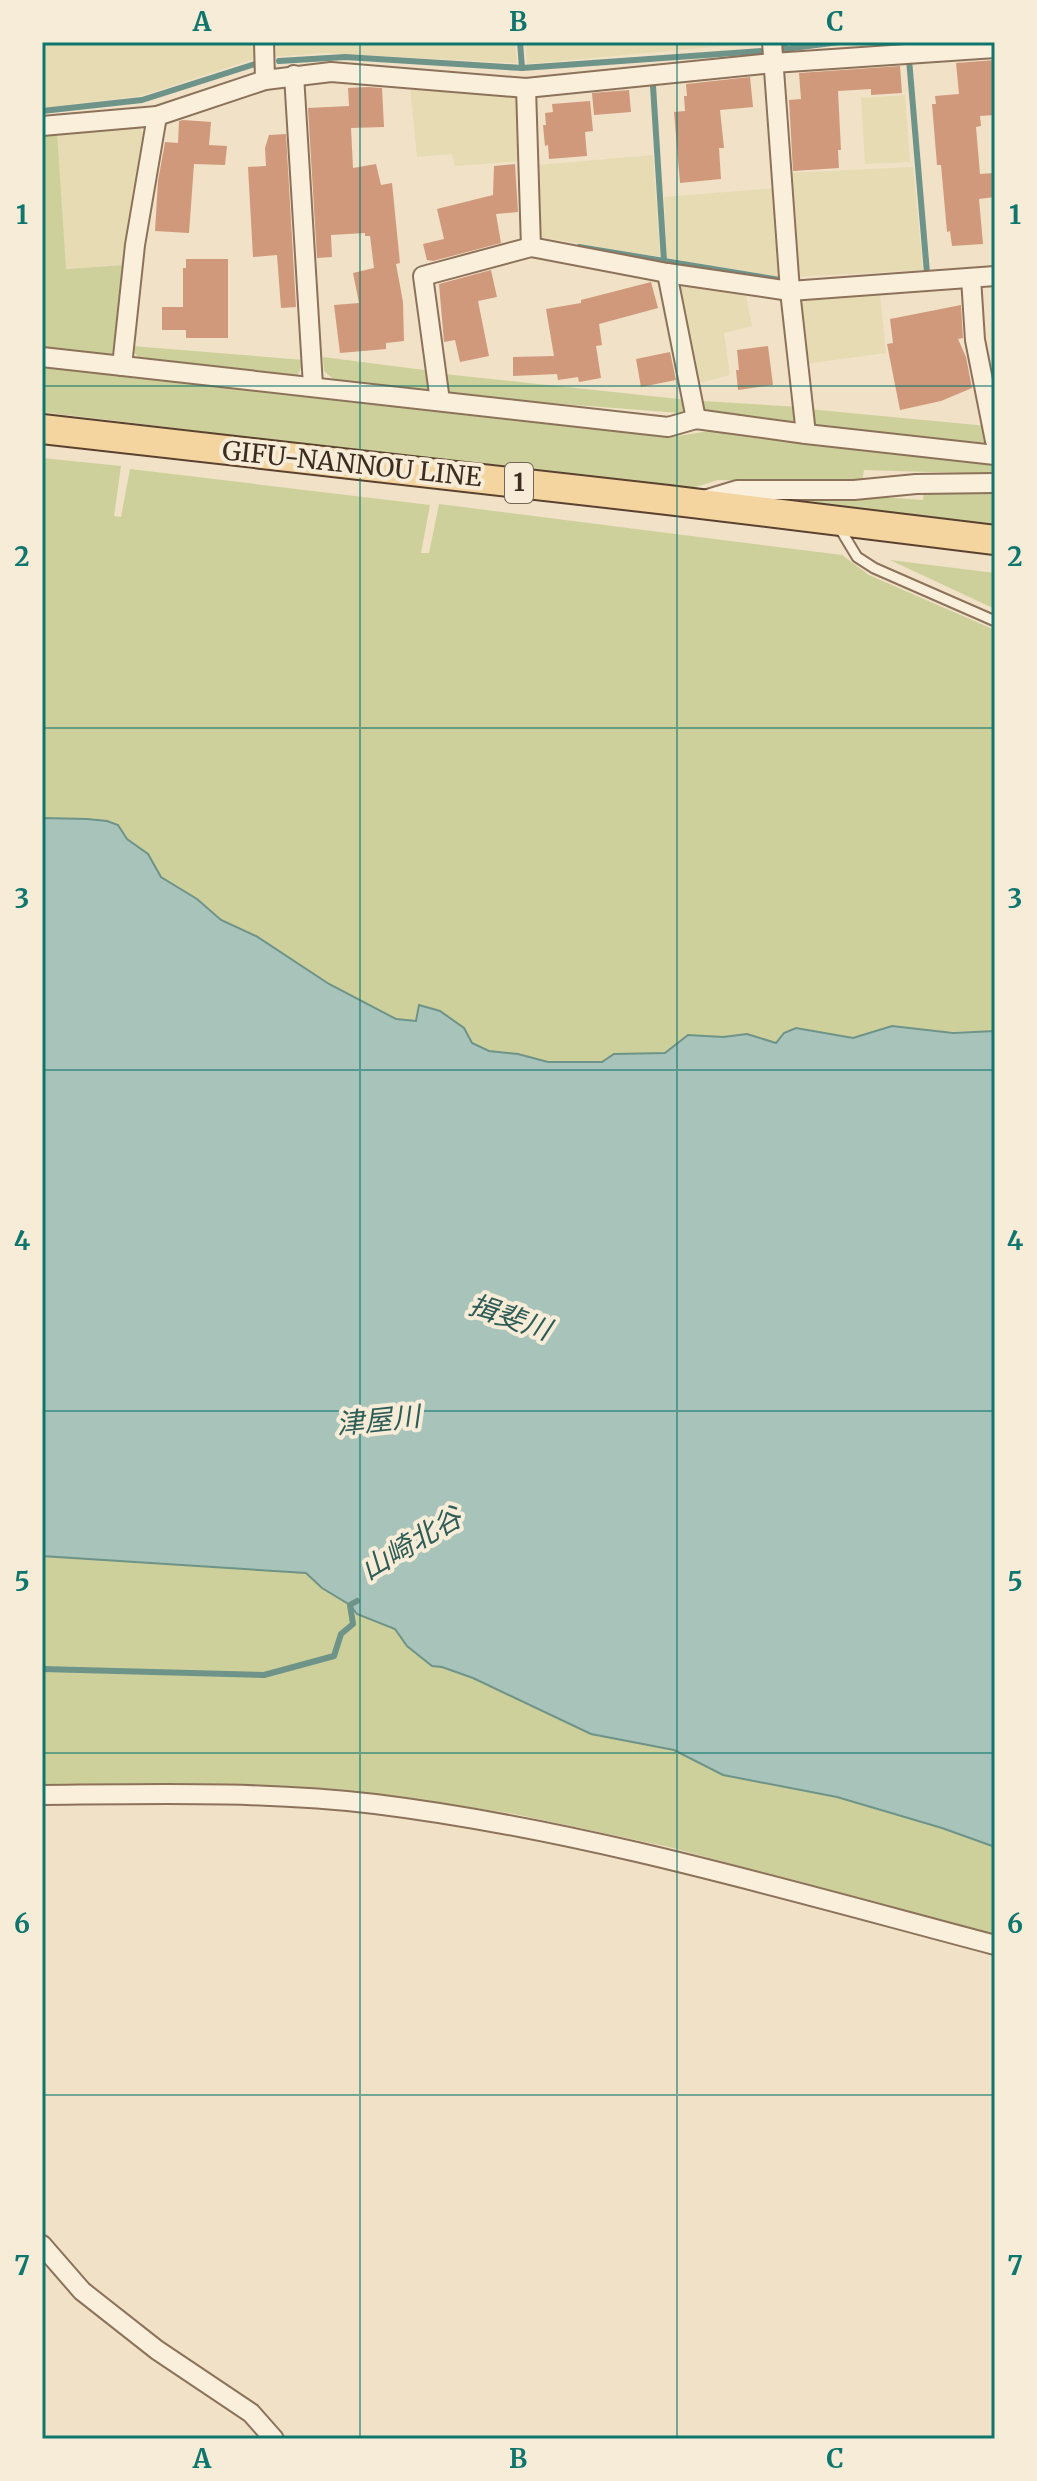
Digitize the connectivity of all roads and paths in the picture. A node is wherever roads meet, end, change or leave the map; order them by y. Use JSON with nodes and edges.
{"nodes":[{"id":1,"x":264,"y":42,"type":"edge"},
{"id":2,"x":772,"y":42,"type":"edge"},
{"id":3,"x":995,"y":48,"type":"edge"},
{"id":4,"x":773,"y":63,"type":"junction"},
{"id":5,"x":294,"y":75,"type":"junction"},
{"id":6,"x":265,"y":80,"type":"junction"},
{"id":7,"x":526,"y":88,"type":"junction"},
{"id":8,"x":157,"y":116,"type":"junction"},
{"id":9,"x":42,"y":126,"type":"edge"},
{"id":10,"x":531,"y":247,"type":"junction"},
{"id":11,"x":667,"y":273,"type":"junction"},
{"id":12,"x":995,"y":276,"type":"edge"},
{"id":13,"x":971,"y":278,"type":"junction"},
{"id":14,"x":790,"y":291,"type":"junction"},
{"id":15,"x":42,"y":357,"type":"edge"},
{"id":16,"x":122,"y":366,"type":"junction"},
{"id":17,"x":313,"y":386,"type":"junction"},
{"id":18,"x":440,"y":401,"type":"junction"},
{"id":19,"x":696,"y":419,"type":"junction"},
{"id":20,"x":42,"y":429,"type":"edge"},
{"id":21,"x":806,"y":434,"type":"junction"},
{"id":22,"x":995,"y":441,"type":"edge"},
{"id":23,"x":995,"y":455,"type":"edge"},
{"id":24,"x":995,"y":483,"type":"edge"},
{"id":25,"x":693,"y":504,"type":"junction"},
{"id":26,"x":835,"y":521,"type":"junction"},
{"id":27,"x":995,"y":540,"type":"edge"},
{"id":28,"x":995,"y":621,"type":"edge"},
{"id":29,"x":42,"y":1795,"type":"edge"},
{"id":30,"x":995,"y":1945,"type":"edge"},
{"id":31,"x":42,"y":2245,"type":"edge"},
{"id":32,"x":274,"y":2439,"type":"edge"}],
"edges":[{"from":1,"to":6,"type":"street"},
{"from":2,"to":4,"type":"street"},
{"from":3,"to":4,"type":"street"},
{"from":4,"to":7,"type":"street"},
{"from":4,"to":14,"type":"street"},
{"from":5,"to":6,"type":"street"},
{"from":5,"to":7,"type":"street"},
{"from":5,"to":17,"type":"street"},
{"from":6,"to":8,"type":"street"},
{"from":7,"to":10,"type":"street"},
{"from":8,"to":9,"type":"street"},
{"from":8,"to":16,"type":"street"},
{"from":10,"to":11,"type":"street"},
{"from":10,"to":18,"type":"street"},
{"from":11,"to":14,"type":"street"},
{"from":11,"to":19,"type":"street"},
{"from":12,"to":13,"type":"street"},
{"from":13,"to":14,"type":"street"},
{"from":13,"to":22,"type":"street"},
{"from":14,"to":21,"type":"street"},
{"from":15,"to":16,"type":"street"},
{"from":16,"to":17,"type":"street"},
{"from":17,"to":18,"type":"street"},
{"from":18,"to":19,"type":"street"},
{"from":19,"to":21,"type":"street"},
{"from":20,"to":25,"type":"main road","name":"GIFU-NANNOU LINE","number":"1"},
{"from":21,"to":23,"type":"street"},
{"from":24,"to":25,"type":"street"},
{"from":25,"to":26,"type":"main road","name":"GIFU-NANNOU LINE","number":"1"},
{"from":26,"to":27,"type":"main road","name":"GIFU-NANNOU LINE","number":"1"},
{"from":26,"to":28,"type":"lane"},
{"from":29,"to":30,"type":"street"},
{"from":31,"to":32,"type":"street"}]}
